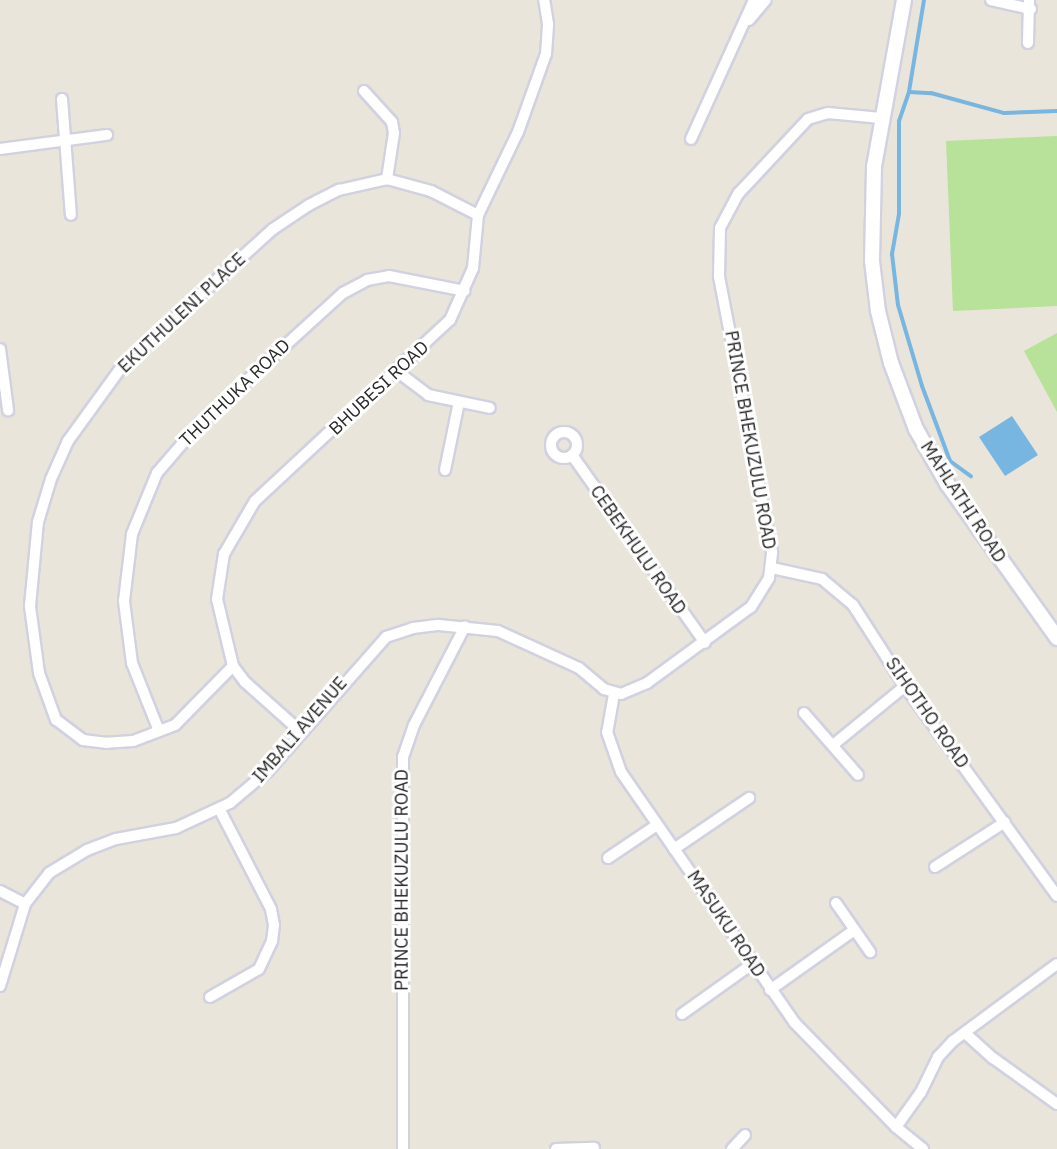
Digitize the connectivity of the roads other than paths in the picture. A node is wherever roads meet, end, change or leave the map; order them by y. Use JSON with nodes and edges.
{"nodes":[{"id":1,"x":544,"y":0,"type":"edge"},
{"id":2,"x":754,"y":0,"type":"edge"},
{"id":3,"x":766,"y":0,"type":"edge"},
{"id":4,"x":904,"y":0,"type":"edge"},
{"id":5,"x":991,"y":0,"type":"edge"},
{"id":6,"x":1030,"y":4,"type":"edge"},
{"id":7,"x":744,"y":24,"type":"junction"},
{"id":8,"x":1028,"y":43,"type":"dead end"},
{"id":9,"x":364,"y":91,"type":"dead end"},
{"id":10,"x":62,"y":99,"type":"dead end"},
{"id":11,"x":881,"y":118,"type":"junction"},
{"id":12,"x":107,"y":135,"type":"dead end"},
{"id":13,"x":692,"y":139,"type":"dead end"},
{"id":14,"x":65,"y":142,"type":"junction"},
{"id":15,"x":0,"y":148,"type":"edge"},
{"id":16,"x":387,"y":179,"type":"junction"},
{"id":17,"x":71,"y":215,"type":"dead end"},
{"id":18,"x":478,"y":215,"type":"junction"},
{"id":19,"x":465,"y":291,"type":"junction"},
{"id":20,"x":0,"y":349,"type":"edge"},
{"id":21,"x":398,"y":372,"type":"junction"},
{"id":22,"x":459,"y":402,"type":"junction"},
{"id":23,"x":490,"y":408,"type":"dead end"},
{"id":24,"x":8,"y":410,"type":"dead end"},
{"id":25,"x":572,"y":455,"type":"dead end"},
{"id":26,"x":446,"y":471,"type":"dead end"},
{"id":27,"x":772,"y":568,"type":"junction"},
{"id":28,"x":465,"y":626,"type":"junction"},
{"id":29,"x":1057,"y":638,"type":"edge"},
{"id":30,"x":705,"y":644,"type":"junction"},
{"id":31,"x":233,"y":666,"type":"junction"},
{"id":32,"x":906,"y":686,"type":"junction"},
{"id":33,"x":614,"y":694,"type":"junction"},
{"id":34,"x":804,"y":713,"type":"dead end"},
{"id":35,"x":159,"y":731,"type":"junction"},
{"id":36,"x":300,"y":731,"type":"junction"},
{"id":37,"x":833,"y":745,"type":"junction"},
{"id":38,"x":858,"y":775,"type":"dead end"},
{"id":39,"x":749,"y":798,"type":"dead end"},
{"id":40,"x":220,"y":810,"type":"junction"},
{"id":41,"x":1005,"y":822,"type":"junction"},
{"id":42,"x":657,"y":825,"type":"junction"},
{"id":43,"x":674,"y":849,"type":"junction"},
{"id":44,"x":608,"y":858,"type":"dead end"},
{"id":45,"x":935,"y":867,"type":"dead end"},
{"id":46,"x":0,"y":891,"type":"edge"},
{"id":47,"x":1057,"y":896,"type":"edge"},
{"id":48,"x":836,"y":903,"type":"dead end"},
{"id":49,"x":25,"y":904,"type":"junction"},
{"id":50,"x":853,"y":931,"type":"junction"},
{"id":51,"x":870,"y":952,"type":"dead end"},
{"id":52,"x":755,"y":962,"type":"junction"},
{"id":53,"x":1057,"y":964,"type":"edge"},
{"id":54,"x":0,"y":986,"type":"edge"},
{"id":55,"x":770,"y":990,"type":"junction"},
{"id":56,"x":210,"y":997,"type":"dead end"},
{"id":57,"x":682,"y":1014,"type":"dead end"},
{"id":58,"x":965,"y":1032,"type":"junction"},
{"id":59,"x":1057,"y":1104,"type":"edge"},
{"id":60,"x":896,"y":1127,"type":"junction"},
{"id":61,"x":745,"y":1136,"type":"dead end"},
{"id":62,"x":594,"y":1148,"type":"edge"},
{"id":63,"x":403,"y":1149,"type":"edge"},
{"id":64,"x":556,"y":1149,"type":"edge"},
{"id":65,"x":732,"y":1149,"type":"edge"},
{"id":66,"x":923,"y":1149,"type":"edge"}],
"edges":[{"from":1,"to":18,"type":"street","name":"BHUBESI ROAD"},
{"from":2,"to":7,"type":"street"},
{"from":3,"to":7,"type":"street"},
{"from":4,"to":11,"type":"street","name":"MAHLATHI ROAD"},
{"from":5,"to":6,"type":"street"},
{"from":6,"to":8,"type":"street"},
{"from":7,"to":13,"type":"street"},
{"from":9,"to":16,"type":"street"},
{"from":10,"to":14,"type":"street"},
{"from":11,"to":27,"type":"street","name":"PRINCE BHEKUZULU ROAD"},
{"from":11,"to":29,"type":"street","name":"MAHLATHI ROAD"},
{"from":12,"to":14,"type":"street"},
{"from":14,"to":15,"type":"street"},
{"from":14,"to":17,"type":"street"},
{"from":16,"to":18,"type":"street","name":"EKUTHULENI PLACE"},
{"from":16,"to":35,"type":"street","name":"EKUTHULENI PLACE"},
{"from":18,"to":19,"type":"street","name":"BHUBESI ROAD"},
{"from":19,"to":21,"type":"street","name":"BHUBESI ROAD"},
{"from":19,"to":35,"type":"street","name":"THUTHUKA ROAD"},
{"from":20,"to":24,"type":"street"},
{"from":21,"to":22,"type":"street"},
{"from":21,"to":31,"type":"street","name":"BHUBESI ROAD"},
{"from":22,"to":23,"type":"street"},
{"from":22,"to":26,"type":"street"},
{"from":25,"to":30,"type":"street","name":"CEBEKHULU ROAD"},
{"from":27,"to":30,"type":"street","name":"PRINCE BHEKUZULU ROAD"},
{"from":27,"to":32,"type":"street","name":"SIHOTHO ROAD"},
{"from":28,"to":33,"type":"street"},
{"from":28,"to":36,"type":"street","name":"IMBALI AVENUE"},
{"from":28,"to":63,"type":"street","name":"PRINCE BHEKUZULU ROAD"},
{"from":30,"to":33,"type":"street","name":"PRINCE BHEKUZULU ROAD"},
{"from":31,"to":35,"type":"street","name":"EKUTHULENI PLACE"},
{"from":31,"to":36,"type":"street","name":"BHUBESI ROAD"},
{"from":32,"to":37,"type":"street"},
{"from":32,"to":41,"type":"street","name":"SIHOTHO ROAD"},
{"from":33,"to":42,"type":"street","name":"MASUKU ROAD"},
{"from":34,"to":37,"type":"street"},
{"from":36,"to":40,"type":"street","name":"IMBALI AVENUE"},
{"from":37,"to":38,"type":"street"},
{"from":39,"to":43,"type":"street"},
{"from":40,"to":49,"type":"street","name":"IMBALI AVENUE"},
{"from":40,"to":56,"type":"street"},
{"from":41,"to":45,"type":"street"},
{"from":41,"to":47,"type":"street","name":"SIHOTHO ROAD"},
{"from":42,"to":43,"type":"street","name":"MASUKU ROAD"},
{"from":42,"to":44,"type":"street"},
{"from":43,"to":52,"type":"street","name":"MASUKU ROAD"},
{"from":46,"to":49,"type":"street"},
{"from":48,"to":50,"type":"street"},
{"from":49,"to":54,"type":"street","name":"IMBALI AVENUE"},
{"from":50,"to":51,"type":"street"},
{"from":50,"to":55,"type":"street"},
{"from":52,"to":55,"type":"street","name":"MASUKU ROAD"},
{"from":52,"to":57,"type":"street"},
{"from":53,"to":58,"type":"street"},
{"from":55,"to":60,"type":"street","name":"MASUKU ROAD"},
{"from":58,"to":59,"type":"street"},
{"from":58,"to":60,"type":"street"},
{"from":60,"to":66,"type":"street","name":"MASUKU ROAD"},
{"from":61,"to":65,"type":"street"},
{"from":62,"to":64,"type":"street"}]}
